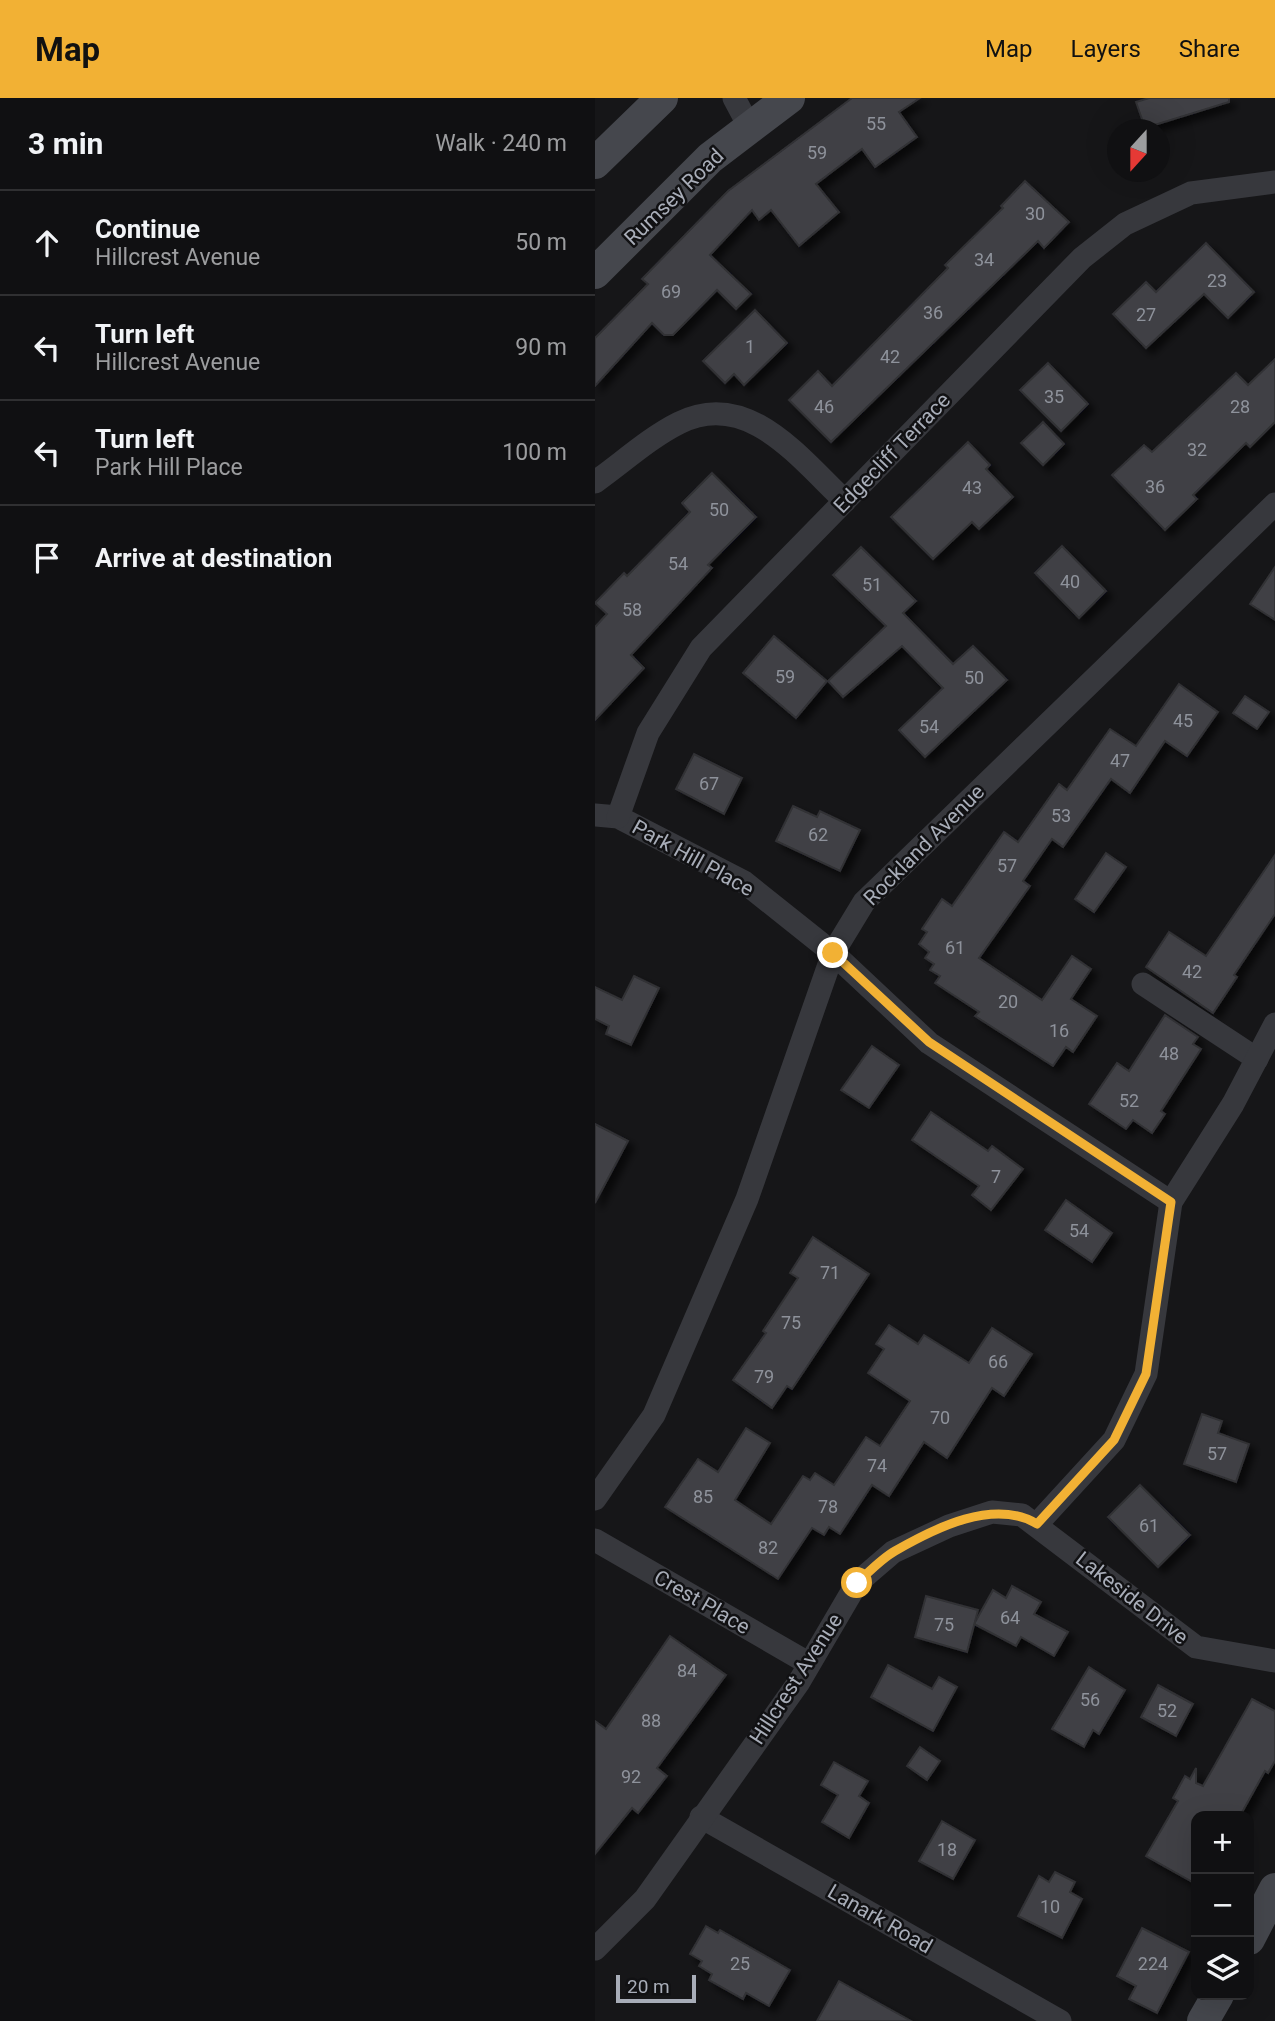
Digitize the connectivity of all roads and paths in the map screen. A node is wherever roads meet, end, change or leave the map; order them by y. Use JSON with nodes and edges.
{"nodes":[{"id":1,"x":661,"y":98,"type":"edge"},
{"id":2,"x":734,"y":98,"type":"edge"},
{"id":3,"x":789,"y":98,"type":"edge"},
{"id":4,"x":750,"y":128,"type":"junction"},
{"id":5,"x":595,"y":163,"type":"edge"},
{"id":6,"x":1275,"y":182,"type":"edge"},
{"id":7,"x":595,"y":273,"type":"edge"},
{"id":8,"x":595,"y":482,"type":"edge"},
{"id":9,"x":845,"y":501,"type":"junction"},
{"id":10,"x":1275,"y":504,"type":"edge"},
{"id":11,"x":606,"y":816,"type":"edge"},
{"id":12,"x":833,"y":953,"type":"junction"},
{"id":13,"x":1143,"y":984,"type":"dead end"},
{"id":14,"x":1275,"y":1024,"type":"edge"},
{"id":15,"x":1257,"y":1059,"type":"junction"},
{"id":16,"x":1171,"y":1202,"type":"junction"},
{"id":17,"x":595,"y":1499,"type":"edge"},
{"id":18,"x":1037,"y":1524,"type":"junction"},
{"id":19,"x":595,"y":1540,"type":"edge"},
{"id":20,"x":1275,"y":1661,"type":"edge"},
{"id":21,"x":808,"y":1663,"type":"junction"},
{"id":22,"x":701,"y":1817,"type":"junction"},
{"id":23,"x":1275,"y":1889,"type":"edge"},
{"id":24,"x":1250,"y":1937,"type":"edge"},
{"id":25,"x":595,"y":1949,"type":"edge"},
{"id":26,"x":1215,"y":2000,"type":"edge"},
{"id":27,"x":1060,"y":2021,"type":"edge"},
{"id":28,"x":1203,"y":2021,"type":"edge"}],
"edges":[{"from":1,"to":5,"type":"street"},
{"from":2,"to":4,"type":"street"},
{"from":3,"to":4,"type":"street","name":"Rumsey Road"},
{"from":4,"to":7,"type":"street","name":"Rumsey Road"},
{"from":6,"to":9,"type":"street","name":"Edgecliff Terrace"},
{"from":8,"to":9,"type":"street"},
{"from":9,"to":11,"type":"street","name":"Edgecliff Terrace"},
{"from":10,"to":12,"type":"street","name":"Rockland Avenue"},
{"from":11,"to":12,"type":"street","name":"Park Hill Place"},
{"from":12,"to":16,"type":"street","name":"Park Hill Place"},
{"from":12,"to":17,"type":"street","name":"Rockland Avenue"},
{"from":13,"to":15,"type":"street"},
{"from":14,"to":15,"type":"street"},
{"from":15,"to":16,"type":"street"},
{"from":16,"to":18,"type":"street"},
{"from":18,"to":20,"type":"street","name":"Lakeside Drive"},
{"from":18,"to":21,"type":"street","name":"Hillcrest Avenue"},
{"from":19,"to":21,"type":"street","name":"Crest Place"},
{"from":21,"to":22,"type":"street","name":"Hillcrest Avenue"},
{"from":22,"to":25,"type":"street","name":"Hillcrest Avenue"},
{"from":22,"to":27,"type":"street","name":"Lanark Road"},
{"from":23,"to":24,"type":"street"},
{"from":26,"to":28,"type":"street"}]}
